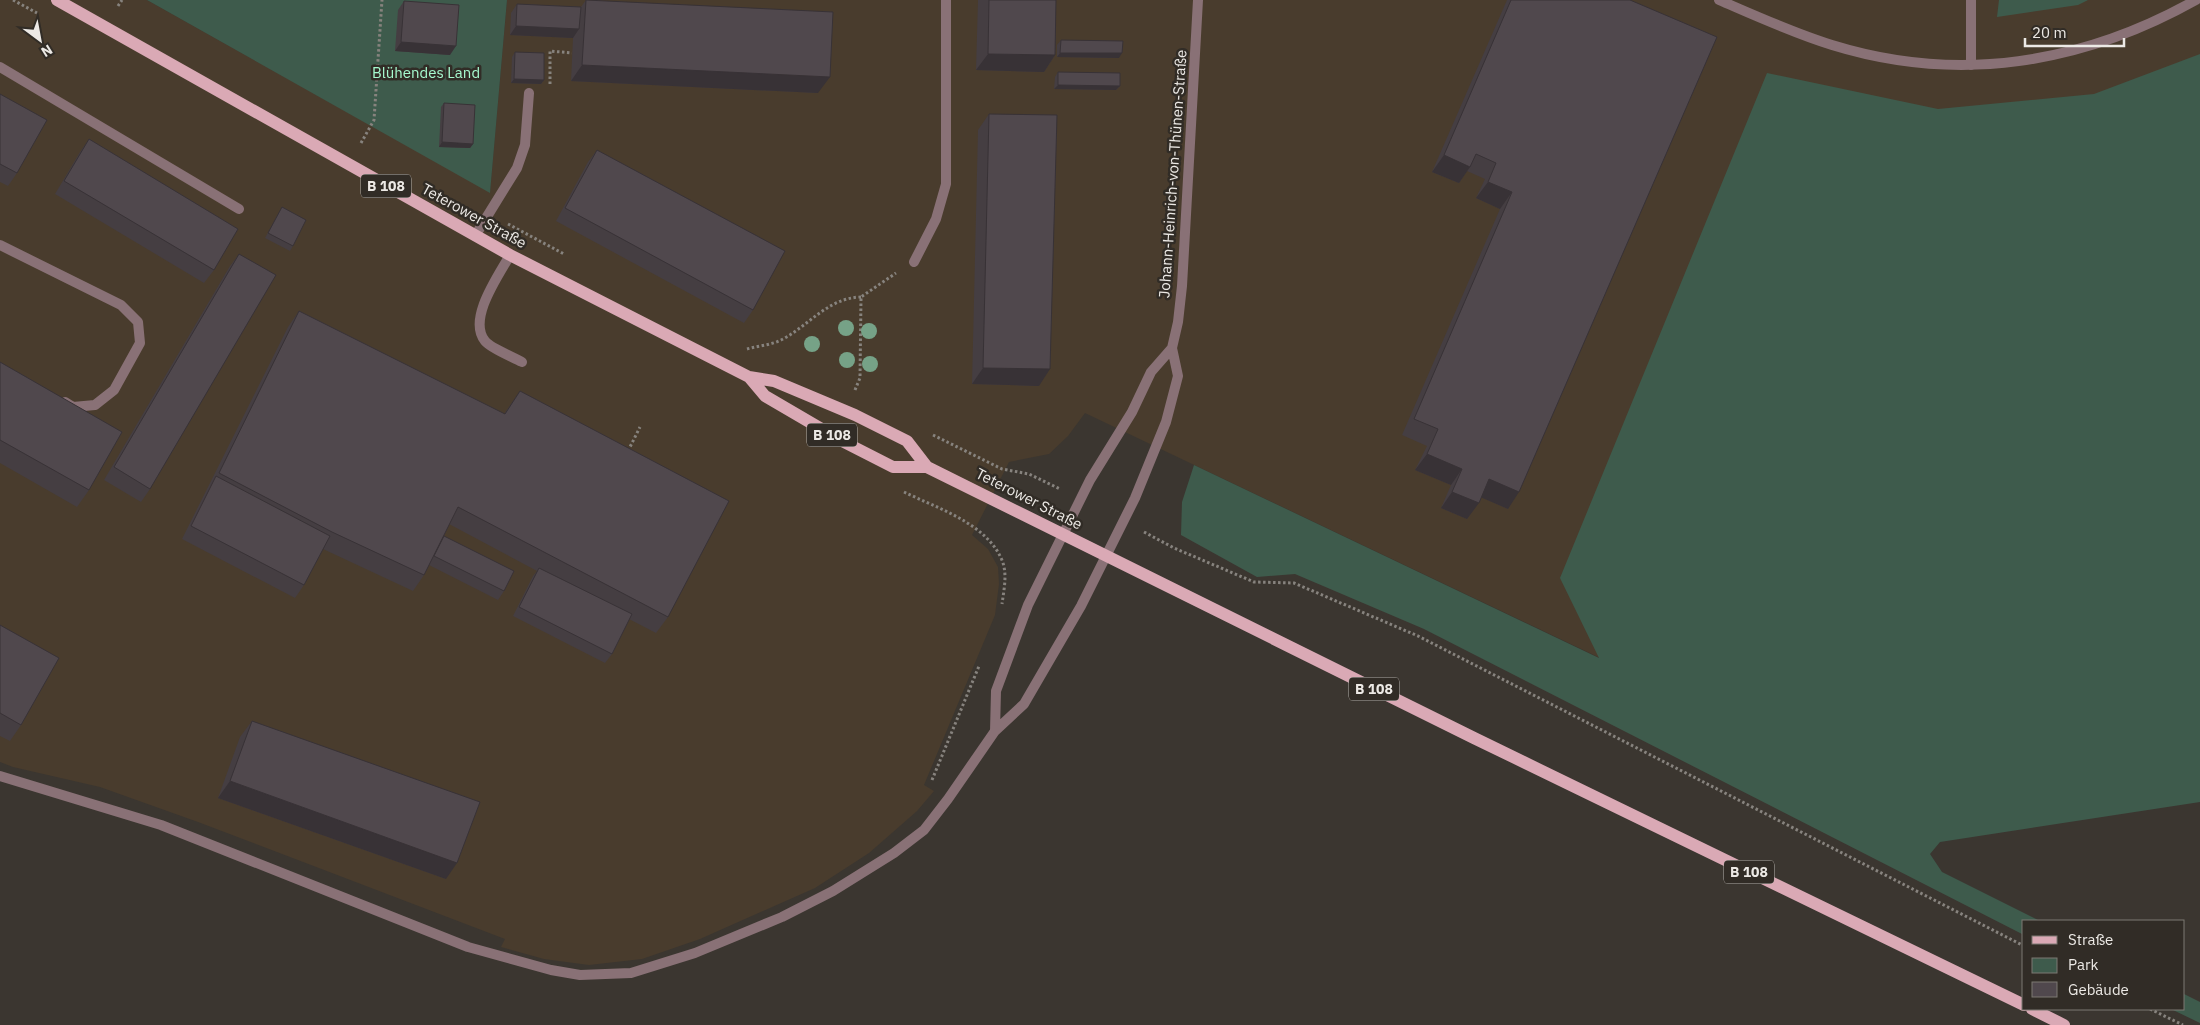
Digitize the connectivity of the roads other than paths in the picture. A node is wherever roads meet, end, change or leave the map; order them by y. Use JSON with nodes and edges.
{"nodes":[{"id":1,"x":57,"y":0,"type":"edge"},
{"id":2,"x":946,"y":0,"type":"edge"},
{"id":3,"x":1198,"y":0,"type":"edge"},
{"id":4,"x":1719,"y":0,"type":"edge"},
{"id":5,"x":1971,"y":0,"type":"edge"},
{"id":6,"x":2196,"y":0,"type":"edge"},
{"id":7,"x":1971,"y":65,"type":"junction"},
{"id":8,"x":0,"y":67,"type":"edge"},
{"id":9,"x":529,"y":93,"type":"dead end"},
{"id":10,"x":239,"y":209,"type":"dead end"},
{"id":11,"x":475,"y":236,"type":"junction"},
{"id":12,"x":0,"y":245,"type":"edge"},
{"id":13,"x":510,"y":255,"type":"junction"},
{"id":14,"x":914,"y":262,"type":"road end"},
{"id":15,"x":1172,"y":348,"type":"junction"},
{"id":16,"x":522,"y":362,"type":"dead end"},
{"id":17,"x":749,"y":377,"type":"junction"},
{"id":18,"x":57,"y":398,"type":"edge"},
{"id":19,"x":927,"y":467,"type":"junction"},
{"id":20,"x":1063,"y":534,"type":"junction"},
{"id":21,"x":1110,"y":559,"type":"junction"},
{"id":22,"x":995,"y":730,"type":"junction"},
{"id":23,"x":0,"y":776,"type":"edge"},
{"id":24,"x":2022,"y":1004,"type":"edge"},
{"id":25,"x":2034,"y":1010,"type":"edge"},
{"id":26,"x":2064,"y":1025,"type":"edge"}],
"edges":[{"from":1,"to":11,"type":"main road","name":"Teterower Straße","number":"B 108"},
{"from":2,"to":14,"type":"street"},
{"from":3,"to":15,"type":"street","name":"Johann-Heinrich-von-Thünen-Straße"},
{"from":4,"to":7,"type":"street"},
{"from":5,"to":7,"type":"street"},
{"from":6,"to":7,"type":"street"},
{"from":8,"to":10,"type":"street"},
{"from":9,"to":11,"type":"street"},
{"from":11,"to":13,"type":"main road","name":"Teterower Straße","number":"B 108"},
{"from":12,"to":18,"type":"street"},
{"from":13,"to":16,"type":"street"},
{"from":13,"to":17,"type":"main road","name":"Teterower Straße","number":"B 108"},
{"from":15,"to":20,"type":"street","name":"Johann-Heinrich-von-Thünen-Straße"},
{"from":15,"to":21,"type":"street","name":"Johann-Heinrich-von-Thünen-Straße"},
{"from":17,"to":19,"type":"main road","name":"Teterower Straße","number":"B 108"},
{"from":17,"to":19,"type":"main road","name":"Teterower Straße","number":"B 108"},
{"from":19,"to":20,"type":"main road","name":"Teterower Straße","number":"B 108"},
{"from":20,"to":21,"type":"main road","name":"Teterower Straße","number":"B 108"},
{"from":20,"to":22,"type":"street","name":"Johann-Heinrich-von-Thünen-Straße"},
{"from":21,"to":22,"type":"street","name":"Johann-Heinrich-von-Thünen-Straße"},
{"from":21,"to":24,"type":"main road","number":"B 108"},
{"from":22,"to":23,"type":"street","name":"Johann-Heinrich-von-Thünen-Straße"},
{"from":25,"to":26,"type":"main road"}]}
